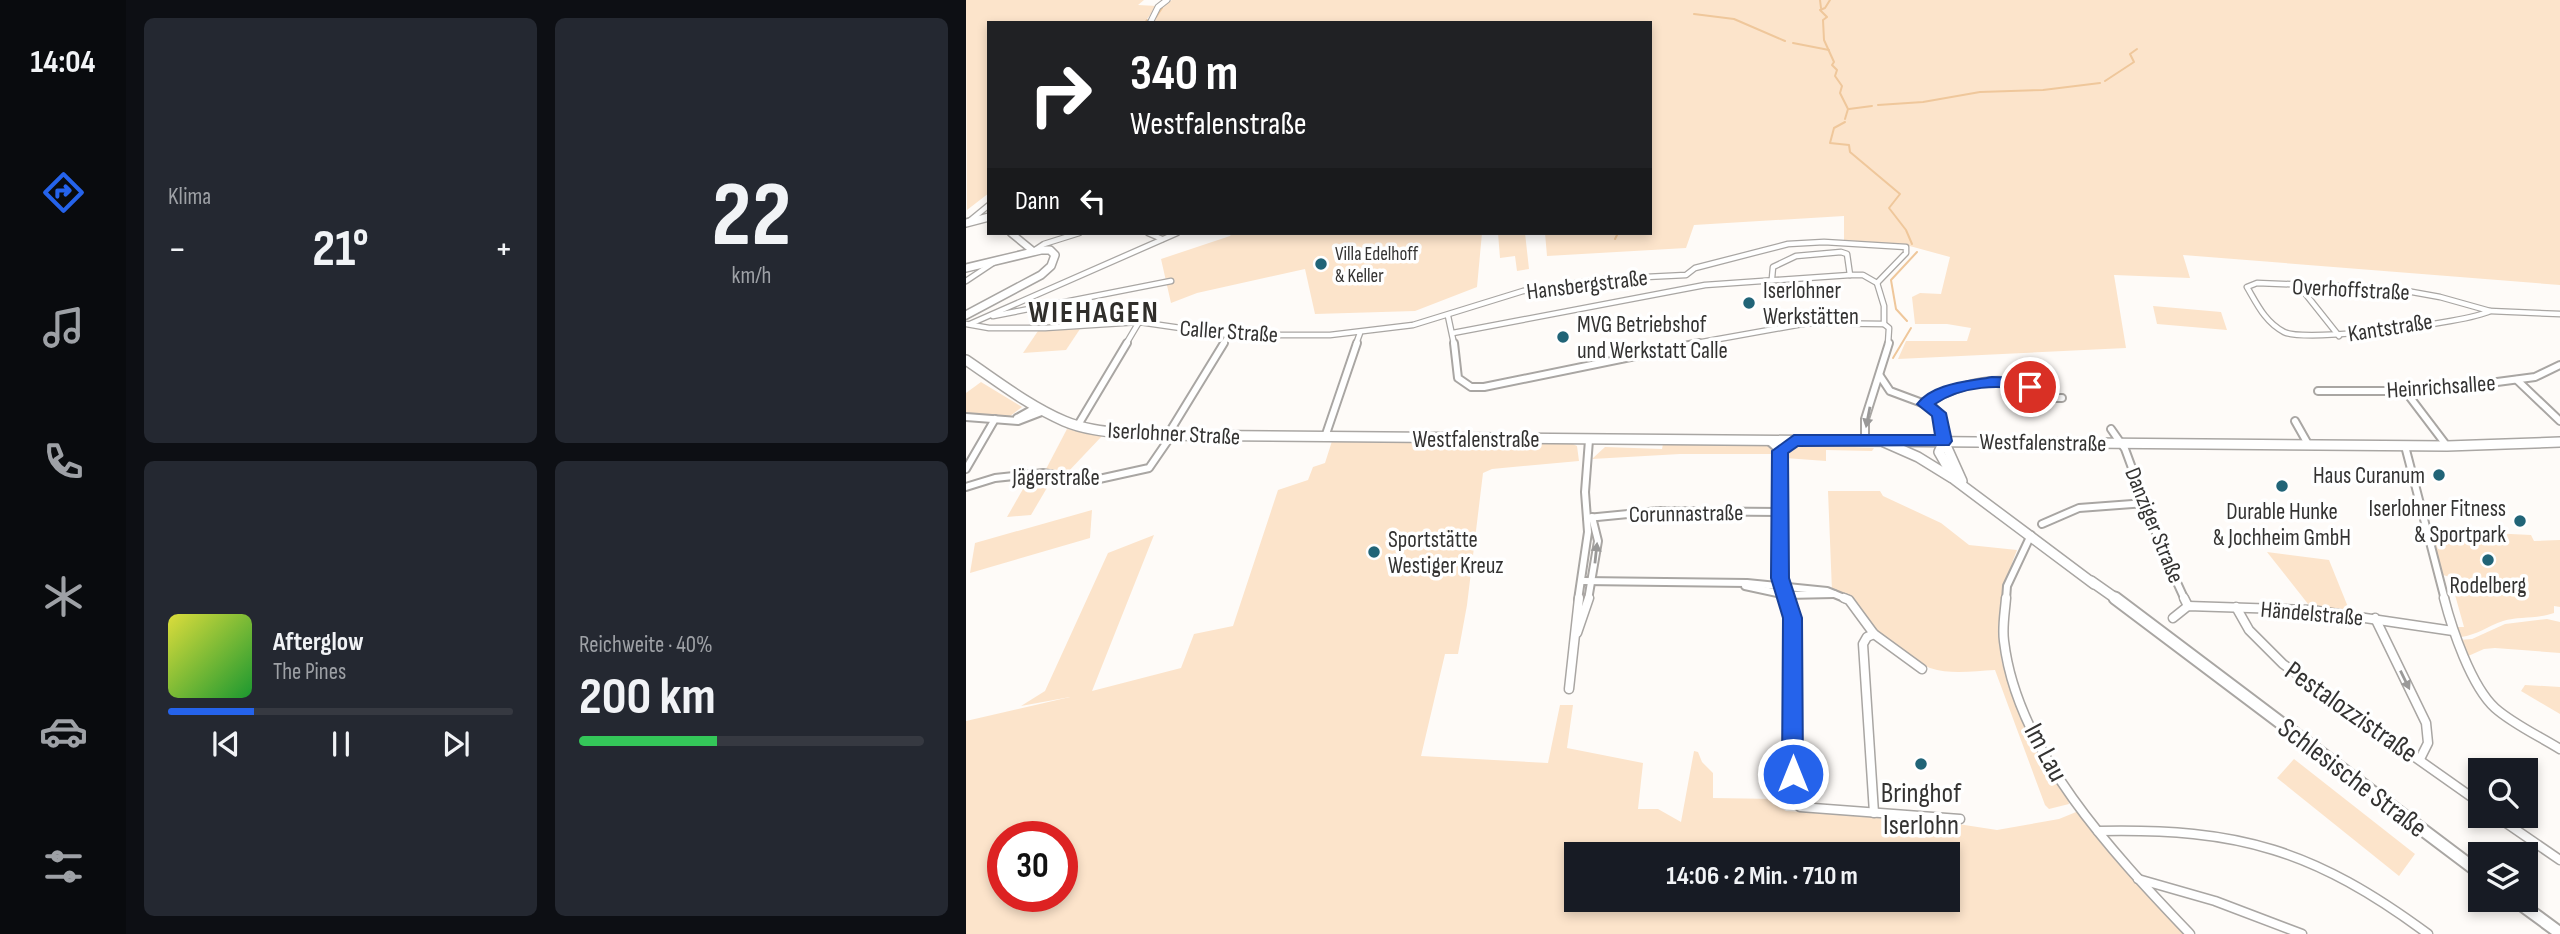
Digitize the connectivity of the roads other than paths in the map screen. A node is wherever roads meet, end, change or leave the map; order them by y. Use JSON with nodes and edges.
{"nodes":[{"id":1,"x":1167,"y":0,"type":"edge"},
{"id":2,"x":1151,"y":21,"type":"edge"},
{"id":3,"x":987,"y":207,"type":"edge"},
{"id":4,"x":987,"y":218,"type":"edge"},
{"id":5,"x":966,"y":223,"type":"edge"},
{"id":6,"x":1013,"y":235,"type":"edge"},
{"id":7,"x":1073,"y":235,"type":"edge"},
{"id":8,"x":1153,"y":235,"type":"edge"},
{"id":9,"x":1172,"y":235,"type":"edge"},
{"id":10,"x":1162,"y":239,"type":"junction"},
{"id":11,"x":1033,"y":251,"type":"junction"},
{"id":12,"x":996,"y":261,"type":"junction"},
{"id":13,"x":966,"y":268,"type":"edge"},
{"id":14,"x":1686,"y":275,"type":"junction"},
{"id":15,"x":1850,"y":275,"type":"junction"},
{"id":16,"x":1772,"y":278,"type":"junction"},
{"id":17,"x":966,"y":281,"type":"edge"},
{"id":18,"x":1171,"y":281,"type":"dead end"},
{"id":19,"x":1877,"y":283,"type":"junction"},
{"id":20,"x":2252,"y":283,"type":"joint"},
{"id":21,"x":2300,"y":287,"type":"junction"},
{"id":22,"x":1686,"y":288,"type":"junction"},
{"id":23,"x":1489,"y":300,"type":"joint"},
{"id":24,"x":2490,"y":311,"type":"junction"},
{"id":25,"x":966,"y":314,"type":"edge"},
{"id":26,"x":2560,"y":314,"type":"edge"},
{"id":27,"x":988,"y":316,"type":"junction"},
{"id":28,"x":1448,"y":316,"type":"junction"},
{"id":29,"x":1139,"y":322,"type":"junction"},
{"id":30,"x":1884,"y":324,"type":"junction"},
{"id":31,"x":967,"y":325,"type":"edge"},
{"id":32,"x":1360,"y":333,"type":"junction"},
{"id":33,"x":1453,"y":333,"type":"junction"},
{"id":34,"x":1229,"y":335,"type":"junction"},
{"id":35,"x":2339,"y":336,"type":"junction"},
{"id":36,"x":966,"y":360,"type":"edge"},
{"id":37,"x":2560,"y":365,"type":"edge"},
{"id":38,"x":1881,"y":374,"type":"junction"},
{"id":39,"x":2517,"y":380,"type":"junction"},
{"id":40,"x":1890,"y":391,"type":"junction"},
{"id":41,"x":2318,"y":391,"type":"dead end"},
{"id":42,"x":2406,"y":392,"type":"junction"},
{"id":43,"x":1874,"y":395,"type":"junction"},
{"id":44,"x":2062,"y":398,"type":"dead end"},
{"id":45,"x":1924,"y":404,"type":"junction"},
{"id":46,"x":1040,"y":409,"type":"junction"},
{"id":47,"x":966,"y":417,"type":"edge"},
{"id":48,"x":995,"y":419,"type":"junction"},
{"id":49,"x":2295,"y":421,"type":"dead end"},
{"id":50,"x":2560,"y":421,"type":"edge"},
{"id":51,"x":1077,"y":425,"type":"junction"},
{"id":52,"x":2110,"y":429,"type":"dead end"},
{"id":53,"x":1169,"y":436,"type":"junction"},
{"id":54,"x":1325,"y":438,"type":"junction"},
{"id":55,"x":1400,"y":439,"type":"joint"},
{"id":56,"x":1589,"y":440,"type":"junction"},
{"id":57,"x":1794,"y":440,"type":"junction"},
{"id":58,"x":1865,"y":440,"type":"junction"},
{"id":59,"x":1879,"y":440,"type":"junction"},
{"id":60,"x":1768,"y":441,"type":"junction"},
{"id":61,"x":1944,"y":441,"type":"junction"},
{"id":62,"x":2560,"y":442,"type":"edge"},
{"id":63,"x":2122,"y":443,"type":"junction"},
{"id":64,"x":2308,"y":444,"type":"junction"},
{"id":65,"x":2405,"y":446,"type":"junction"},
{"id":66,"x":2447,"y":446,"type":"junction"},
{"id":67,"x":1780,"y":451,"type":"junction"},
{"id":68,"x":966,"y":469,"type":"edge"},
{"id":69,"x":1955,"y":480,"type":"junction"},
{"id":70,"x":966,"y":487,"type":"edge"},
{"id":71,"x":1971,"y":492,"type":"junction"},
{"id":72,"x":2146,"y":503,"type":"junction"},
{"id":73,"x":1780,"y":512,"type":"junction"},
{"id":74,"x":1590,"y":517,"type":"junction"},
{"id":75,"x":2042,"y":524,"type":"dead end"},
{"id":76,"x":2031,"y":536,"type":"junction"},
{"id":77,"x":1594,"y":581,"type":"junction"},
{"id":78,"x":1583,"y":582,"type":"junction"},
{"id":79,"x":1740,"y":584,"type":"junction"},
{"id":80,"x":1782,"y":585,"type":"junction"},
{"id":81,"x":1835,"y":594,"type":"junction"},
{"id":82,"x":1787,"y":595,"type":"junction"},
{"id":83,"x":2188,"y":606,"type":"junction"},
{"id":84,"x":2236,"y":607,"type":"junction"},
{"id":85,"x":2173,"y":618,"type":"dead end"},
{"id":86,"x":2375,"y":618,"type":"junction"},
{"id":87,"x":2453,"y":631,"type":"junction"},
{"id":88,"x":1874,"y":634,"type":"junction"},
{"id":89,"x":1574,"y":637,"type":"junction"},
{"id":90,"x":1922,"y":669,"type":"dead end"},
{"id":91,"x":1569,"y":690,"type":"dead end"},
{"id":92,"x":2560,"y":749,"type":"edge"},
{"id":93,"x":2420,"y":759,"type":"junction"},
{"id":94,"x":2468,"y":794,"type":"edge"},
{"id":95,"x":1874,"y":813,"type":"junction"},
{"id":96,"x":1960,"y":819,"type":"dead end"},
{"id":97,"x":2513,"y":828,"type":"edge"},
{"id":98,"x":2098,"y":831,"type":"junction"},
{"id":99,"x":2560,"y":860,"type":"edge"},
{"id":100,"x":2468,"y":864,"type":"edge"},
{"id":101,"x":2137,"y":879,"type":"junction"},
{"id":102,"x":2531,"y":912,"type":"edge"},
{"id":103,"x":2560,"y":933,"type":"edge"},
{"id":104,"x":2190,"y":934,"type":"edge"},
{"id":105,"x":2302,"y":934,"type":"edge"},
{"id":106,"x":2428,"y":934,"type":"edge"}],
"edges":[{"from":1,"to":2,"type":"main road"},
{"from":3,"to":5,"type":"street"},
{"from":4,"to":5,"type":"main road"},
{"from":6,"to":11,"type":"street"},
{"from":7,"to":11,"type":"street"},
{"from":8,"to":10,"type":"street"},
{"from":9,"to":10,"type":"street"},
{"from":10,"to":27,"type":"street"},
{"from":11,"to":12,"type":"main road"},
{"from":11,"to":25,"type":"main road"},
{"from":12,"to":13,"type":"main road"},
{"from":12,"to":17,"type":"street"},
{"from":14,"to":19,"type":"street","name":"Hansbergstraße"},
{"from":14,"to":22,"type":"street"},
{"from":14,"to":23,"type":"street","name":"Hansbergstraße"},
{"from":15,"to":16,"type":"street"},
{"from":15,"to":16,"type":"street"},
{"from":15,"to":19,"type":"street"},
{"from":16,"to":22,"type":"street"},
{"from":18,"to":27,"type":"street"},
{"from":19,"to":30,"type":"street"},
{"from":20,"to":21,"type":"street","name":"Overhoffstraße"},
{"from":20,"to":35,"type":"street","name":"Kantstraße"},
{"from":21,"to":24,"type":"street","name":"Overhoffstraße"},
{"from":21,"to":35,"type":"street"},
{"from":22,"to":33,"type":"street"},
{"from":23,"to":28,"type":"street","name":"Caller Straße"},
{"from":24,"to":26,"type":"street","name":"Kantstraße"},
{"from":24,"to":35,"type":"street","name":"Kantstraße"},
{"from":27,"to":31,"type":"street"},
{"from":28,"to":32,"type":"street","name":"Caller Straße"},
{"from":28,"to":33,"type":"street"},
{"from":29,"to":31,"type":"street","name":"Caller Straße"},
{"from":29,"to":34,"type":"street","name":"Caller Straße"},
{"from":29,"to":51,"type":"street"},
{"from":30,"to":33,"type":"street"},
{"from":30,"to":38,"type":"street"},
{"from":32,"to":34,"type":"street","name":"Caller Straße"},
{"from":32,"to":54,"type":"street"},
{"from":34,"to":53,"type":"street","name":"Jägerstraße"},
{"from":36,"to":46,"type":"main road","name":"Iserlohner Straße"},
{"from":37,"to":39,"type":"street","name":"Heinrichsallee"},
{"from":38,"to":40,"type":"street"},
{"from":38,"to":43,"type":"street"},
{"from":39,"to":42,"type":"street","name":"Heinrichsallee"},
{"from":39,"to":50,"type":"street"},
{"from":40,"to":43,"type":"street"},
{"from":40,"to":45,"type":"street"},
{"from":41,"to":42,"type":"street","name":"Heinrichsallee"},
{"from":42,"to":66,"type":"street"},
{"from":43,"to":58,"type":"street","one_way":true},
{"from":44,"to":45,"type":"street"},
{"from":45,"to":61,"type":"street"},
{"from":46,"to":48,"type":"street"},
{"from":46,"to":51,"type":"main road","name":"Iserlohner Straße"},
{"from":47,"to":48,"type":"street"},
{"from":48,"to":68,"type":"street"},
{"from":49,"to":64,"type":"street"},
{"from":51,"to":53,"type":"main road","name":"Iserlohner Straße"},
{"from":52,"to":63,"type":"street","name":"Danziger Straße"},
{"from":53,"to":54,"type":"main road","name":"Iserlohner Straße"},
{"from":53,"to":70,"type":"street","name":"Jägerstraße"},
{"from":54,"to":55,"type":"main road","name":"Iserlohner Straße"},
{"from":55,"to":56,"type":"main road","name":"Westfalenstraße"},
{"from":56,"to":60,"type":"main road","name":"Westfalenstraße"},
{"from":56,"to":74,"type":"street","name":"Corunnastraße"},
{"from":57,"to":58,"type":"main road","name":"Westfalenstraße"},
{"from":57,"to":60,"type":"main road","name":"Westfalenstraße"},
{"from":57,"to":67,"type":"street"},
{"from":58,"to":59,"type":"main road","name":"Westfalenstraße"},
{"from":59,"to":61,"type":"main road","name":"Westfalenstraße"},
{"from":59,"to":69,"type":"main road"},
{"from":60,"to":67,"type":"street"},
{"from":61,"to":63,"type":"main road","name":"Westfalenstraße"},
{"from":61,"to":69,"type":"main road","name":"Schlesische Straße"},
{"from":61,"to":71,"type":"main road","name":"Schlesische Straße"},
{"from":62,"to":66,"type":"main road","name":"Westfalenstraße"},
{"from":63,"to":64,"type":"main road","name":"Westfalenstraße"},
{"from":63,"to":72,"type":"street","name":"Danziger Straße"},
{"from":64,"to":65,"type":"main road","name":"Westfalenstraße"},
{"from":65,"to":66,"type":"main road","name":"Westfalenstraße"},
{"from":65,"to":87,"type":"street"},
{"from":67,"to":73,"type":"street"},
{"from":69,"to":71,"type":"main road","name":"Schlesische Straße"},
{"from":71,"to":76,"type":"main road","name":"Schlesische Straße"},
{"from":72,"to":75,"type":"street"},
{"from":72,"to":83,"type":"street","name":"Danziger Straße"},
{"from":73,"to":74,"type":"street","name":"Corunnastraße"},
{"from":73,"to":80,"type":"street"},
{"from":77,"to":74,"type":"street","name":"Corunnastraße","one_way":true},
{"from":74,"to":78,"type":"street","name":"Corunnastraße"},
{"from":76,"to":98,"type":"street","name":"Im Lau"},
{"from":76,"to":100,"type":"main road","name":"Schlesische Straße"},
{"from":77,"to":78,"type":"street"},
{"from":77,"to":79,"type":"street"},
{"from":77,"to":89,"type":"street","name":"Corunnastraße"},
{"from":78,"to":89,"type":"street","name":"Corunnastraße"},
{"from":79,"to":80,"type":"street"},
{"from":79,"to":82,"type":"street"},
{"from":80,"to":81,"type":"street"},
{"from":80,"to":82,"type":"street"},
{"from":81,"to":82,"type":"street"},
{"from":81,"to":88,"type":"street"},
{"from":82,"to":95,"type":"street"},
{"from":83,"to":84,"type":"street","name":"Händelstraße"},
{"from":83,"to":85,"type":"street"},
{"from":84,"to":86,"type":"street","name":"Händelstraße"},
{"from":84,"to":93,"type":"street","name":"Pestalozzistraße"},
{"from":86,"to":87,"type":"street","name":"Händelstraße"},
{"from":86,"to":93,"type":"street","one_way":true},
{"from":87,"to":92,"type":"street"},
{"from":88,"to":90,"type":"street"},
{"from":88,"to":95,"type":"street"},
{"from":89,"to":91,"type":"street","name":"Corunnastraße"},
{"from":93,"to":94,"type":"street","name":"Pestalozzistraße"},
{"from":95,"to":96,"type":"street"},
{"from":97,"to":99,"type":"street"},
{"from":98,"to":101,"type":"street","name":"Im Lau"},
{"from":98,"to":106,"type":"street"},
{"from":101,"to":104,"type":"street","name":"Im Lau"},
{"from":101,"to":105,"type":"street"},
{"from":102,"to":103,"type":"main road"}]}
